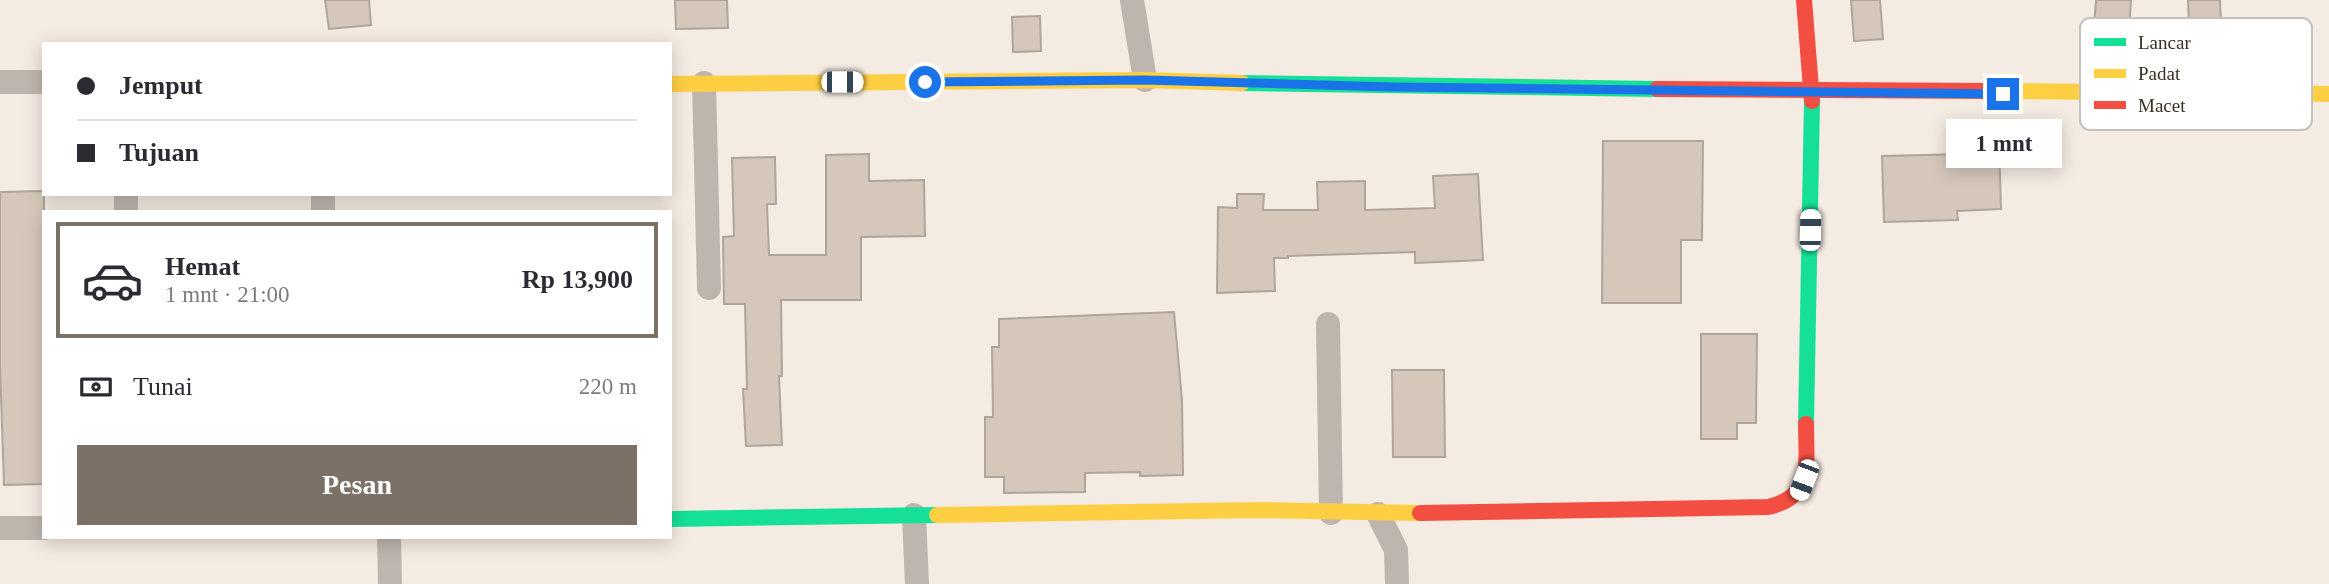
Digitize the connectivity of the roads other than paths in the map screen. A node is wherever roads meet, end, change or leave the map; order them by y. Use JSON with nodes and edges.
{"nodes":[{"id":1,"x":1132,"y":0,"type":"edge"},
{"id":2,"x":1804,"y":0,"type":"edge"},
{"id":3,"x":1145,"y":80,"type":"junction"},
{"id":4,"x":0,"y":82,"type":"edge"},
{"id":5,"x":42,"y":82,"type":"edge"},
{"id":6,"x":704,"y":83,"type":"junction"},
{"id":7,"x":672,"y":84,"type":"edge"},
{"id":8,"x":1812,"y":92,"type":"junction"},
{"id":9,"x":2080,"y":93,"type":"edge"},
{"id":10,"x":709,"y":288,"type":"dead end"},
{"id":11,"x":1328,"y":324,"type":"dead end"},
{"id":12,"x":1331,"y":513,"type":"junction"},
{"id":13,"x":1378,"y":514,"type":"junction"},
{"id":14,"x":914,"y":515,"type":"junction"},
{"id":15,"x":672,"y":519,"type":"edge"},
{"id":16,"x":0,"y":528,"type":"edge"},
{"id":17,"x":42,"y":528,"type":"edge"},
{"id":18,"x":389,"y":539,"type":"edge"},
{"id":19,"x":390,"y":584,"type":"edge"},
{"id":20,"x":917,"y":584,"type":"edge"},
{"id":21,"x":1397,"y":584,"type":"edge"}],
"edges":[{"from":1,"to":3,"type":"street"},
{"from":2,"to":8,"type":"street"},
{"from":3,"to":6,"type":"street"},
{"from":3,"to":8,"type":"street"},
{"from":4,"to":5,"type":"street"},
{"from":6,"to":7,"type":"street"},
{"from":6,"to":10,"type":"street"},
{"from":8,"to":9,"type":"street"},
{"from":8,"to":13,"type":"street"},
{"from":11,"to":12,"type":"street"},
{"from":12,"to":13,"type":"street"},
{"from":12,"to":14,"type":"street"},
{"from":13,"to":21,"type":"street"},
{"from":14,"to":15,"type":"street"},
{"from":14,"to":20,"type":"street"},
{"from":16,"to":17,"type":"street"},
{"from":18,"to":19,"type":"street"}]}
